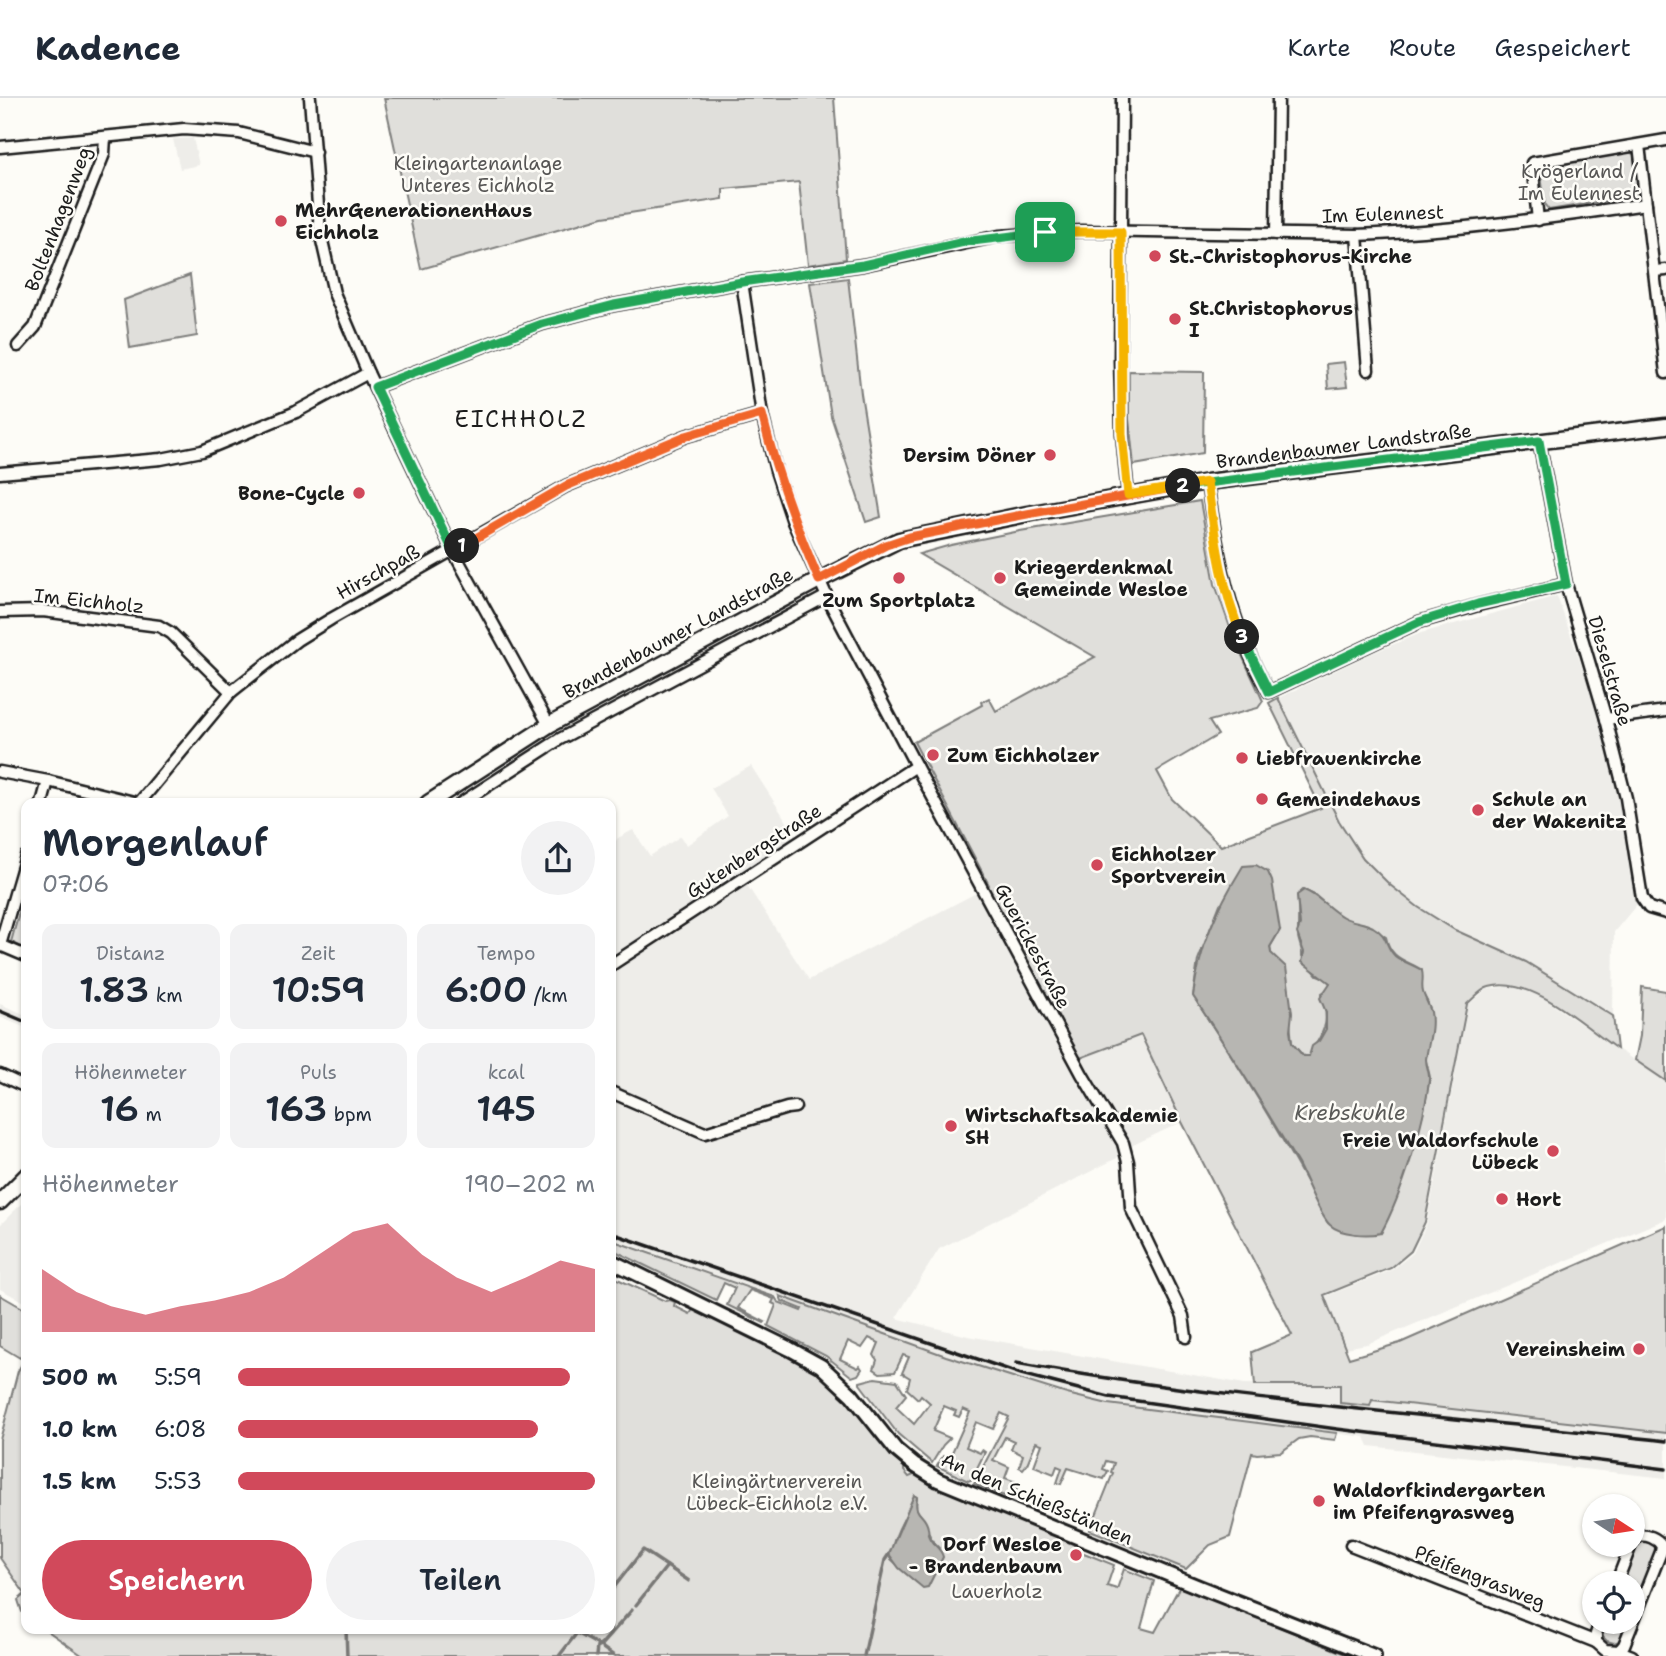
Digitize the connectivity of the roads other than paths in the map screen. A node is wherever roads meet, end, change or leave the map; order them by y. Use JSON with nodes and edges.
{"nodes":[{"id":1,"x":310,"y":98,"type":"edge"},
{"id":2,"x":1122,"y":98,"type":"edge"},
{"id":3,"x":1278,"y":98,"type":"edge"},
{"id":4,"x":106,"y":137,"type":"junction"},
{"id":5,"x":1666,"y":140,"type":"edge"},
{"id":6,"x":1639,"y":145,"type":"junction"},
{"id":7,"x":0,"y":147,"type":"edge"},
{"id":8,"x":315,"y":152,"type":"junction"},
{"id":9,"x":1646,"y":204,"type":"junction"},
{"id":10,"x":1538,"y":220,"type":"junction"},
{"id":11,"x":1121,"y":232,"type":"junction"},
{"id":12,"x":1276,"y":234,"type":"junction"},
{"id":13,"x":1357,"y":235,"type":"junction"},
{"id":14,"x":1661,"y":270,"type":"edge"},
{"id":15,"x":742,"y":282,"type":"junction"},
{"id":16,"x":18,"y":346,"type":"dead end"},
{"id":17,"x":1368,"y":370,"type":"dead end"},
{"id":18,"x":368,"y":373,"type":"junction"},
{"id":19,"x":1666,"y":373,"type":"edge"},
{"id":20,"x":375,"y":387,"type":"junction"},
{"id":21,"x":762,"y":414,"type":"junction"},
{"id":22,"x":1666,"y":426,"type":"edge"},
{"id":23,"x":1539,"y":441,"type":"junction"},
{"id":24,"x":0,"y":473,"type":"edge"},
{"id":25,"x":1207,"y":482,"type":"junction"},
{"id":26,"x":1128,"y":495,"type":"junction"},
{"id":27,"x":453,"y":551,"type":"junction"},
{"id":28,"x":819,"y":580,"type":"junction"},
{"id":29,"x":1566,"y":584,"type":"junction"},
{"id":30,"x":827,"y":596,"type":"junction"},
{"id":31,"x":0,"y":611,"type":"edge"},
{"id":32,"x":231,"y":692,"type":"junction"},
{"id":33,"x":1666,"y":711,"type":"edge"},
{"id":34,"x":1606,"y":719,"type":"junction"},
{"id":35,"x":549,"y":724,"type":"junction"},
{"id":36,"x":916,"y":766,"type":"junction"},
{"id":37,"x":0,"y":772,"type":"edge"},
{"id":38,"x":48,"y":781,"type":"junction"},
{"id":39,"x":43,"y":798,"type":"edge"},
{"id":40,"x":118,"y":798,"type":"edge"},
{"id":41,"x":143,"y":798,"type":"edge"},
{"id":42,"x":436,"y":798,"type":"edge"},
{"id":43,"x":469,"y":798,"type":"edge"},
{"id":44,"x":21,"y":873,"type":"edge"},
{"id":45,"x":1666,"y":914,"type":"edge"},
{"id":46,"x":0,"y":945,"type":"edge"},
{"id":47,"x":21,"y":954,"type":"edge"},
{"id":48,"x":616,"y":962,"type":"edge"},
{"id":49,"x":0,"y":1075,"type":"edge"},
{"id":50,"x":21,"y":1085,"type":"edge"},
{"id":51,"x":616,"y":1094,"type":"edge"},
{"id":52,"x":795,"y":1107,"type":"dead end"},
{"id":53,"x":21,"y":1181,"type":"edge"},
{"id":54,"x":0,"y":1202,"type":"edge"},
{"id":55,"x":616,"y":1263,"type":"edge"},
{"id":56,"x":1186,"y":1337,"type":"dead end"},
{"id":57,"x":1645,"y":1534,"type":"edge"},
{"id":58,"x":1662,"y":1542,"type":"edge"},
{"id":59,"x":1352,"y":1545,"type":"dead end"},
{"id":60,"x":1598,"y":1634,"type":"edge"},
{"id":61,"x":1596,"y":1642,"type":"junction"},
{"id":62,"x":1619,"y":1651,"type":"junction"},
{"id":63,"x":1604,"y":1653,"type":"edge"},
{"id":64,"x":1374,"y":1656,"type":"edge"},
{"id":65,"x":1632,"y":1656,"type":"edge"}],
"edges":[{"from":1,"to":8,"type":"street"},
{"from":2,"to":11,"type":"street"},
{"from":3,"to":12,"type":"street"},
{"from":4,"to":7,"type":"street"},
{"from":4,"to":8,"type":"street"},
{"from":4,"to":16,"type":"street","name":"Boltenhagenweg"},
{"from":5,"to":6,"type":"street"},
{"from":6,"to":9,"type":"street"},
{"from":6,"to":10,"type":"street"},
{"from":8,"to":18,"type":"street"},
{"from":9,"to":10,"type":"street","name":"Im Eulennest"},
{"from":9,"to":14,"type":"street"},
{"from":10,"to":13,"type":"street","name":"Im Eulennest"},
{"from":11,"to":12,"type":"street","name":"Im Eulennest"},
{"from":11,"to":15,"type":"street","name":"Im Eulennest"},
{"from":11,"to":26,"type":"street"},
{"from":12,"to":13,"type":"street","name":"Im Eulennest"},
{"from":13,"to":17,"type":"street"},
{"from":14,"to":19,"type":"street"},
{"from":15,"to":20,"type":"street","name":"Im Eulennest"},
{"from":15,"to":21,"type":"street","name":"Guerickestraße"},
{"from":18,"to":20,"type":"street"},
{"from":18,"to":24,"type":"street"},
{"from":20,"to":27,"type":"street"},
{"from":21,"to":27,"type":"street","name":"Hirschpaß"},
{"from":21,"to":28,"type":"street","name":"Guerickestraße"},
{"from":22,"to":23,"type":"main road","name":"Brandenbaumer Landstraße"},
{"from":23,"to":25,"type":"main road","name":"Brandenbaumer Landstraße"},
{"from":23,"to":29,"type":"street","name":"Dieselstraße"},
{"from":25,"to":26,"type":"main road","name":"Brandenbaumer Landstraße"},
{"from":25,"to":29,"type":"street"},
{"from":26,"to":28,"type":"main road","name":"Brandenbaumer Landstraße"},
{"from":27,"to":32,"type":"street","name":"Hirschpaß"},
{"from":27,"to":35,"type":"street"},
{"from":28,"to":30,"type":"street","name":"Guerickestraße"},
{"from":28,"to":35,"type":"main road","name":"Brandenbaumer Landstraße"},
{"from":29,"to":34,"type":"street","name":"Dieselstraße"},
{"from":30,"to":36,"type":"street","name":"Guerickestraße"},
{"from":30,"to":43,"type":"street","name":"Brandenbaumer Landstraße"},
{"from":31,"to":32,"type":"street","name":"Im Eichholz"},
{"from":32,"to":41,"type":"street","name":"Hirschpaß"},
{"from":33,"to":34,"type":"street"},
{"from":34,"to":45,"type":"street","name":"Dieselstraße"},
{"from":35,"to":42,"type":"main road","name":"Brandenbaumer Landstraße"},
{"from":36,"to":48,"type":"street","name":"Gutenbergstraße"},
{"from":36,"to":56,"type":"street","name":"Guerickestraße"},
{"from":37,"to":38,"type":"street"},
{"from":38,"to":39,"type":"street"},
{"from":38,"to":40,"type":"street"},
{"from":44,"to":46,"type":"street"},
{"from":46,"to":47,"type":"street"},
{"from":49,"to":50,"type":"street"},
{"from":51,"to":52,"type":"street"},
{"from":53,"to":54,"type":"main road"},
{"from":55,"to":64,"type":"street","name":"An den Schießständen"},
{"from":57,"to":58,"type":"street"},
{"from":58,"to":62,"type":"street"},
{"from":59,"to":61,"type":"street","name":"Pfeifengrasweg"},
{"from":60,"to":61,"type":"street"},
{"from":61,"to":63,"type":"street","name":"Pfeifengrasweg"},
{"from":62,"to":63,"type":"street"},
{"from":62,"to":65,"type":"street"}]}
